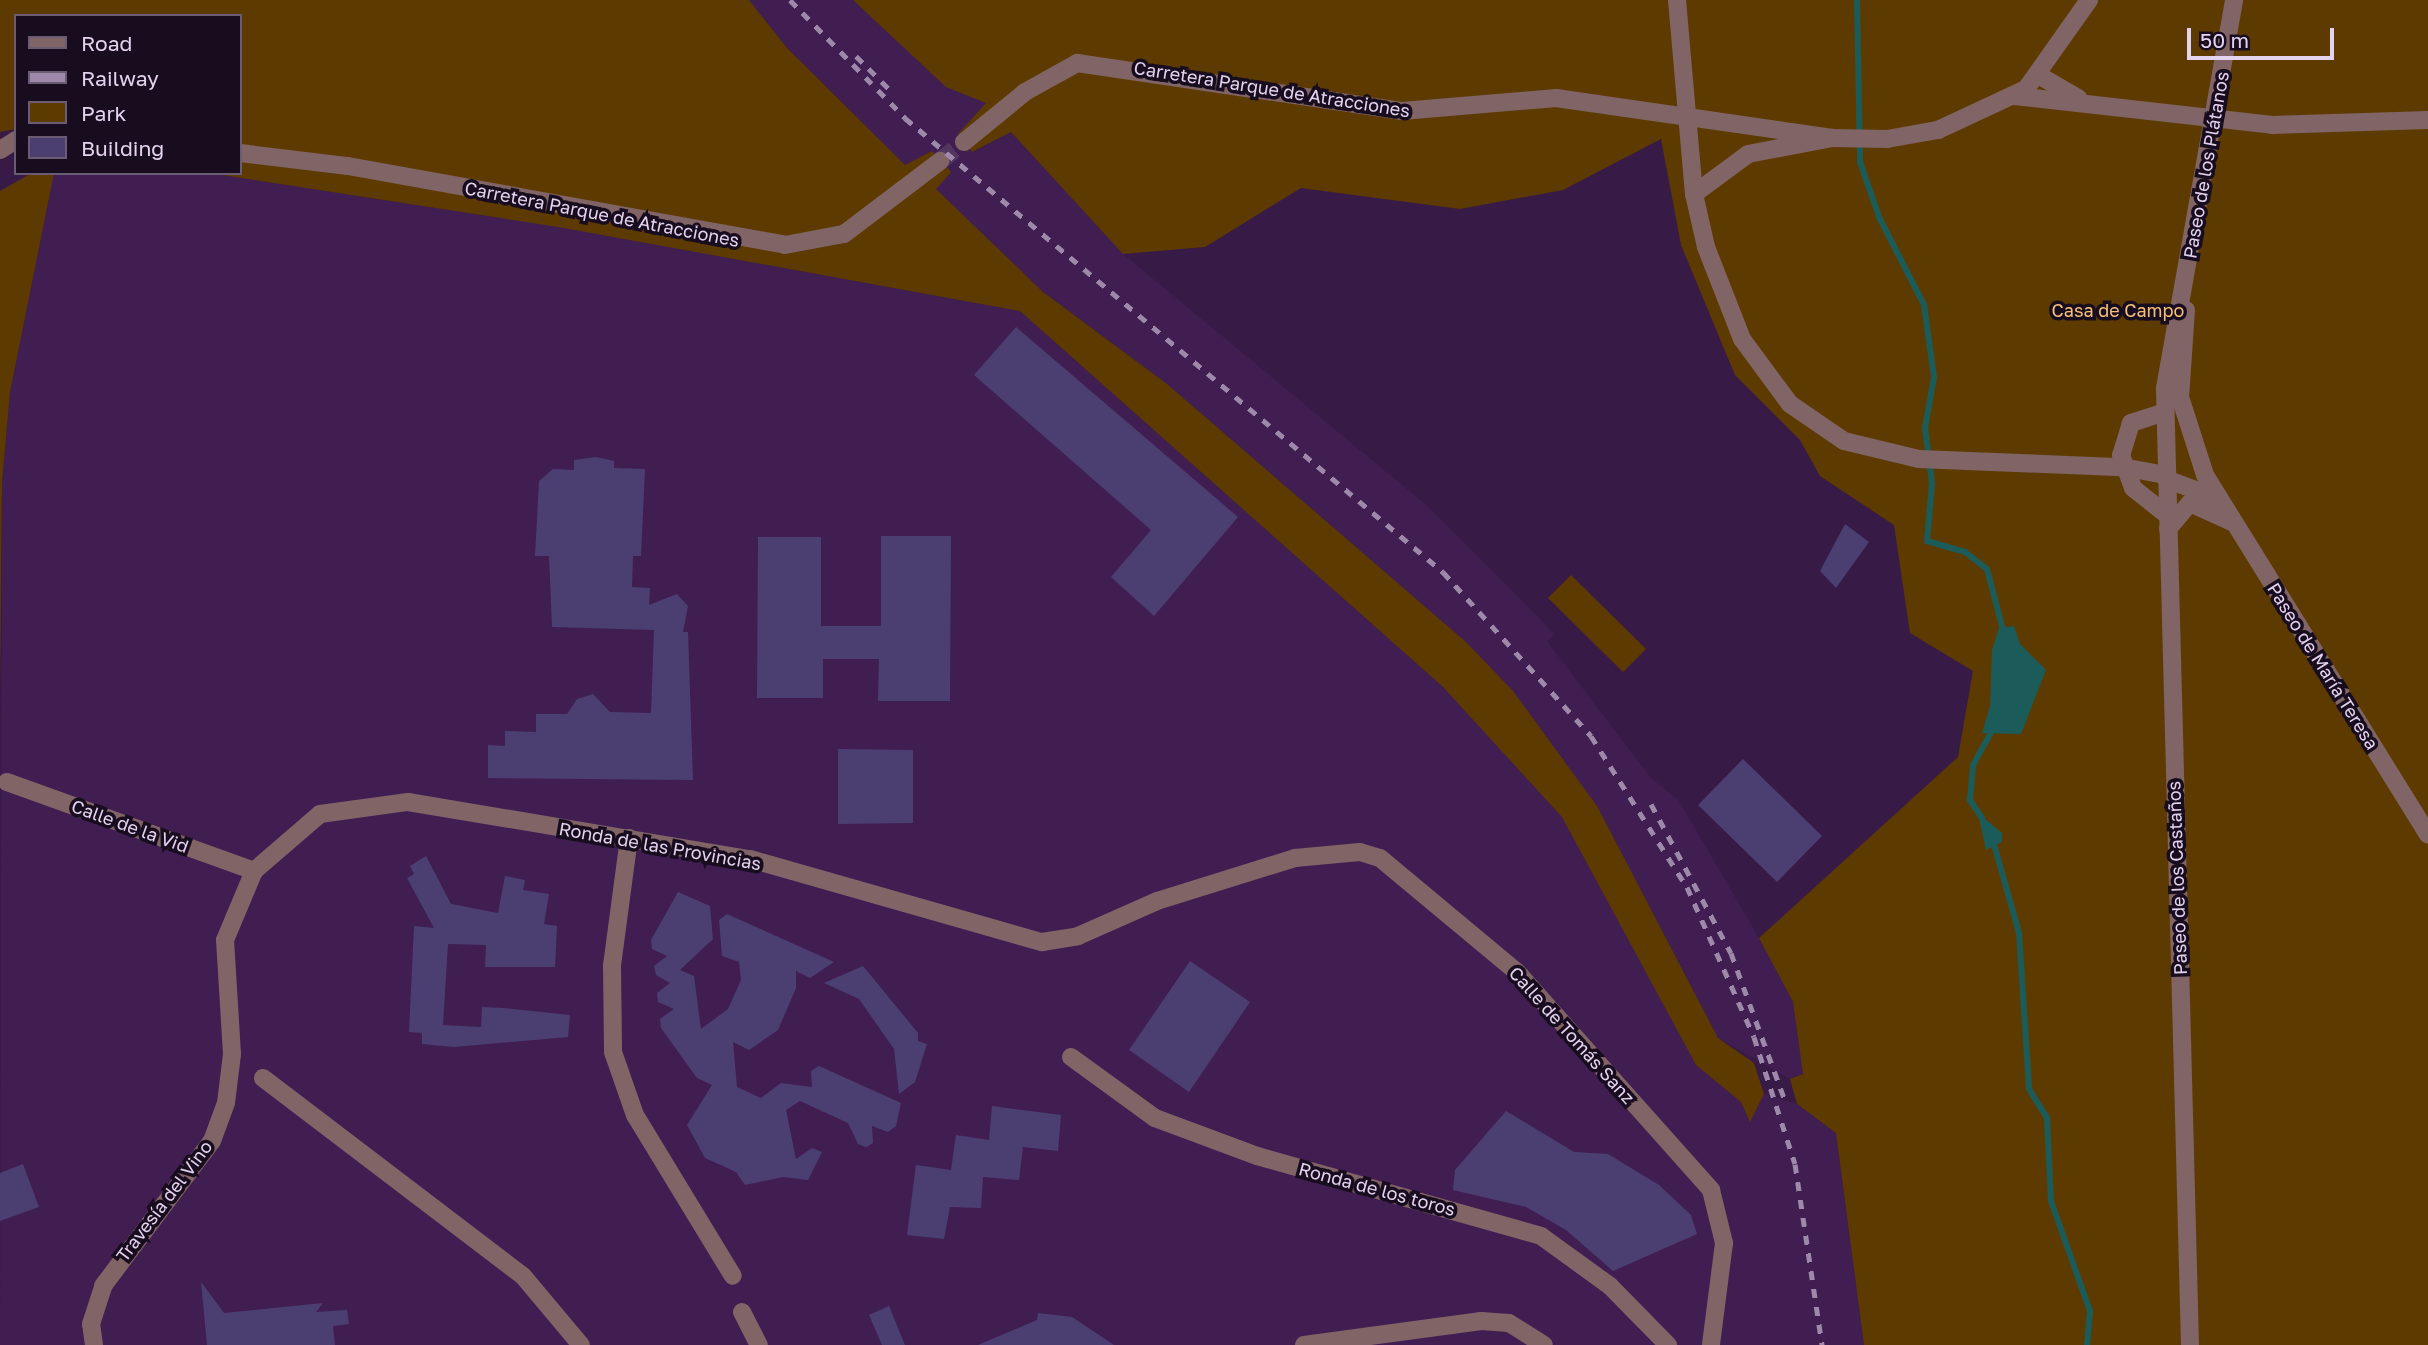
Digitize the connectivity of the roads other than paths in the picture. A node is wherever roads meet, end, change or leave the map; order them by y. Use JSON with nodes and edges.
{"nodes":[{"id":1,"x":1677,"y":0,"type":"edge"},
{"id":2,"x":2088,"y":0,"type":"edge"},
{"id":3,"x":2234,"y":0,"type":"edge"},
{"id":4,"x":2040,"y":76,"type":"junction"},
{"id":5,"x":2015,"y":96,"type":"junction"},
{"id":6,"x":2081,"y":100,"type":"junction"},
{"id":7,"x":1686,"y":119,"type":"junction"},
{"id":8,"x":2214,"y":120,"type":"junction"},
{"id":9,"x":2428,"y":120,"type":"edge"},
{"id":10,"x":1840,"y":139,"type":"junction"},
{"id":11,"x":964,"y":142,"type":"tunnel mouth"},
{"id":12,"x":242,"y":153,"type":"edge"},
{"id":13,"x":940,"y":160,"type":"tunnel mouth"},
{"id":14,"x":1694,"y":194,"type":"junction"},
{"id":15,"x":2174,"y":412,"type":"junction"},
{"id":16,"x":2122,"y":467,"type":"junction"},
{"id":17,"x":2166,"y":477,"type":"junction"},
{"id":18,"x":2217,"y":498,"type":"junction"},
{"id":19,"x":2167,"y":522,"type":"junction"},
{"id":20,"x":2232,"y":522,"type":"junction"},
{"id":21,"x":7,"y":782,"type":"dead end"},
{"id":22,"x":2428,"y":834,"type":"edge"},
{"id":23,"x":629,"y":838,"type":"junction"},
{"id":24,"x":1295,"y":858,"type":"joint"},
{"id":25,"x":254,"y":871,"type":"junction"},
{"id":26,"x":232,"y":1054,"type":"joint"},
{"id":27,"x":1071,"y":1056,"type":"dead end"},
{"id":28,"x":263,"y":1078,"type":"dead end"},
{"id":29,"x":733,"y":1276,"type":"dead end"},
{"id":30,"x":742,"y":1312,"type":"dead end"},
{"id":31,"x":93,"y":1345,"type":"edge"},
{"id":32,"x":581,"y":1345,"type":"edge"},
{"id":33,"x":759,"y":1345,"type":"edge"},
{"id":34,"x":1304,"y":1345,"type":"edge"},
{"id":35,"x":1544,"y":1345,"type":"edge"},
{"id":36,"x":1668,"y":1345,"type":"edge"},
{"id":37,"x":1711,"y":1345,"type":"edge"},
{"id":38,"x":2190,"y":1345,"type":"edge"}],
"edges":[{"from":1,"to":7,"type":"street"},
{"from":2,"to":4,"type":"street"},
{"from":3,"to":8,"type":"street","name":"Paseo de los Plátanos"},
{"from":4,"to":5,"type":"street"},
{"from":4,"to":6,"type":"street"},
{"from":5,"to":6,"type":"street"},
{"from":5,"to":10,"type":"street"},
{"from":6,"to":8,"type":"street"},
{"from":7,"to":10,"type":"street","name":"Carretera Parque de Atracciones"},
{"from":7,"to":11,"type":"street","name":"Carretera Parque de Atracciones"},
{"from":7,"to":14,"type":"street"},
{"from":8,"to":9,"type":"street"},
{"from":8,"to":15,"type":"street","name":"Paseo de los Plátanos"},
{"from":10,"to":14,"type":"street"},
{"from":12,"to":13,"type":"street","name":"Carretera Parque de Atracciones"},
{"from":14,"to":16,"type":"street"},
{"from":15,"to":16,"type":"street"},
{"from":15,"to":17,"type":"street","name":"Paseo de los Castaños"},
{"from":15,"to":18,"type":"street","name":"Paseo de María Teresa"},
{"from":16,"to":17,"type":"street"},
{"from":16,"to":19,"type":"street"},
{"from":17,"to":18,"type":"street"},
{"from":17,"to":19,"type":"street","name":"Paseo de los Castaños"},
{"from":18,"to":20,"type":"street","name":"Paseo de María Teresa"},
{"from":19,"to":20,"type":"street"},
{"from":19,"to":38,"type":"street","name":"Paseo de los Castaños"},
{"from":20,"to":22,"type":"street","name":"Paseo de María Teresa"},
{"from":21,"to":25,"type":"street","name":"Calle de la Vid"},
{"from":23,"to":24,"type":"street","name":"Ronda de las Provincias"},
{"from":23,"to":25,"type":"street","name":"Ronda de las Provincias"},
{"from":23,"to":29,"type":"street"},
{"from":24,"to":37,"type":"street","name":"Calle de Tomás Sanz"},
{"from":25,"to":26,"type":"street","name":"Ronda de las Provincias"},
{"from":26,"to":31,"type":"street","name":"Travesía del Vino"},
{"from":27,"to":36,"type":"street","name":"Ronda de los toros"},
{"from":28,"to":32,"type":"street"},
{"from":30,"to":33,"type":"street"},
{"from":34,"to":35,"type":"street"}]}
